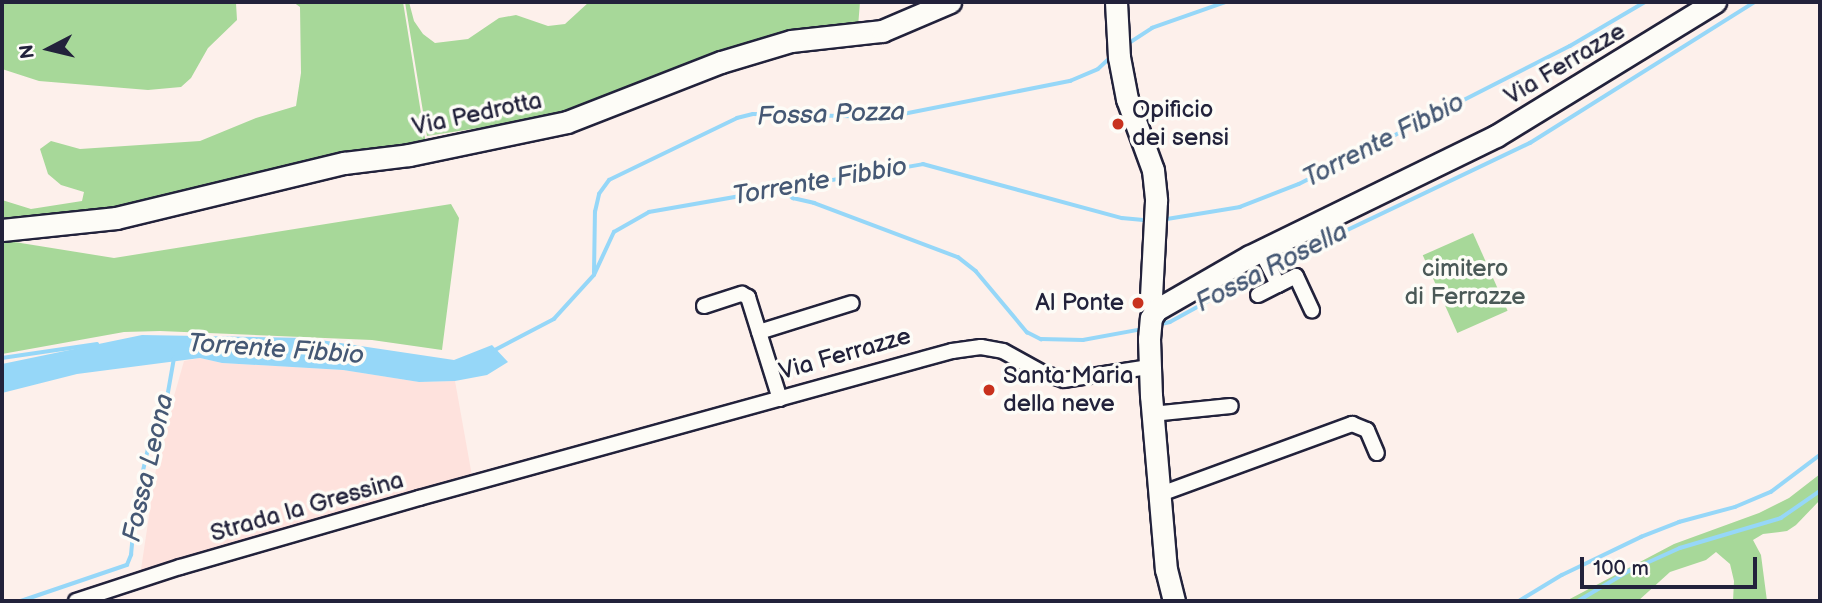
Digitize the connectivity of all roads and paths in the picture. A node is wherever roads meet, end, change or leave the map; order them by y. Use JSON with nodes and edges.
{"nodes":[{"id":1,"x":950,"y":2,"type":"edge"},
{"id":2,"x":1116,"y":2,"type":"edge"},
{"id":3,"x":1715,"y":2,"type":"edge"},
{"id":4,"x":2,"y":230,"type":"edge"},
{"id":5,"x":1269,"y":269,"type":"junction"},
{"id":6,"x":1258,"y":295,"type":"dead end"},
{"id":7,"x":852,"y":303,"type":"dead end"},
{"id":8,"x":704,"y":306,"type":"dead end"},
{"id":9,"x":1312,"y":310,"type":"dead end"},
{"id":10,"x":1154,"y":314,"type":"junction"},
{"id":11,"x":760,"y":332,"type":"junction"},
{"id":12,"x":1149,"y":367,"type":"junction"},
{"id":13,"x":780,"y":399,"type":"junction"},
{"id":14,"x":1231,"y":406,"type":"dead end"},
{"id":15,"x":1152,"y":414,"type":"junction"},
{"id":16,"x":1377,"y":453,"type":"dead end"},
{"id":17,"x":554,"y":462,"type":"joint"},
{"id":18,"x":1158,"y":495,"type":"junction"},
{"id":19,"x":76,"y":601,"type":"edge"},
{"id":20,"x":1174,"y":601,"type":"edge"}],
"edges":[{"from":1,"to":4,"type":"street","name":"Via Pedrotta"},
{"from":2,"to":10,"type":"street"},
{"from":3,"to":5,"type":"street","name":"Via Ferrazze"},
{"from":5,"to":6,"type":"street"},
{"from":5,"to":9,"type":"street"},
{"from":5,"to":10,"type":"street","name":"Via Ferrazze"},
{"from":7,"to":11,"type":"street"},
{"from":8,"to":11,"type":"street"},
{"from":10,"to":12,"type":"street"},
{"from":11,"to":13,"type":"street"},
{"from":12,"to":13,"type":"street","name":"Via Ferrazze"},
{"from":12,"to":15,"type":"street"},
{"from":13,"to":17,"type":"street","name":"Via Ferrazze"},
{"from":14,"to":15,"type":"street"},
{"from":15,"to":18,"type":"street"},
{"from":16,"to":18,"type":"street"},
{"from":17,"to":19,"type":"street","name":"Strada la Gressina"},
{"from":18,"to":20,"type":"street"}]}
